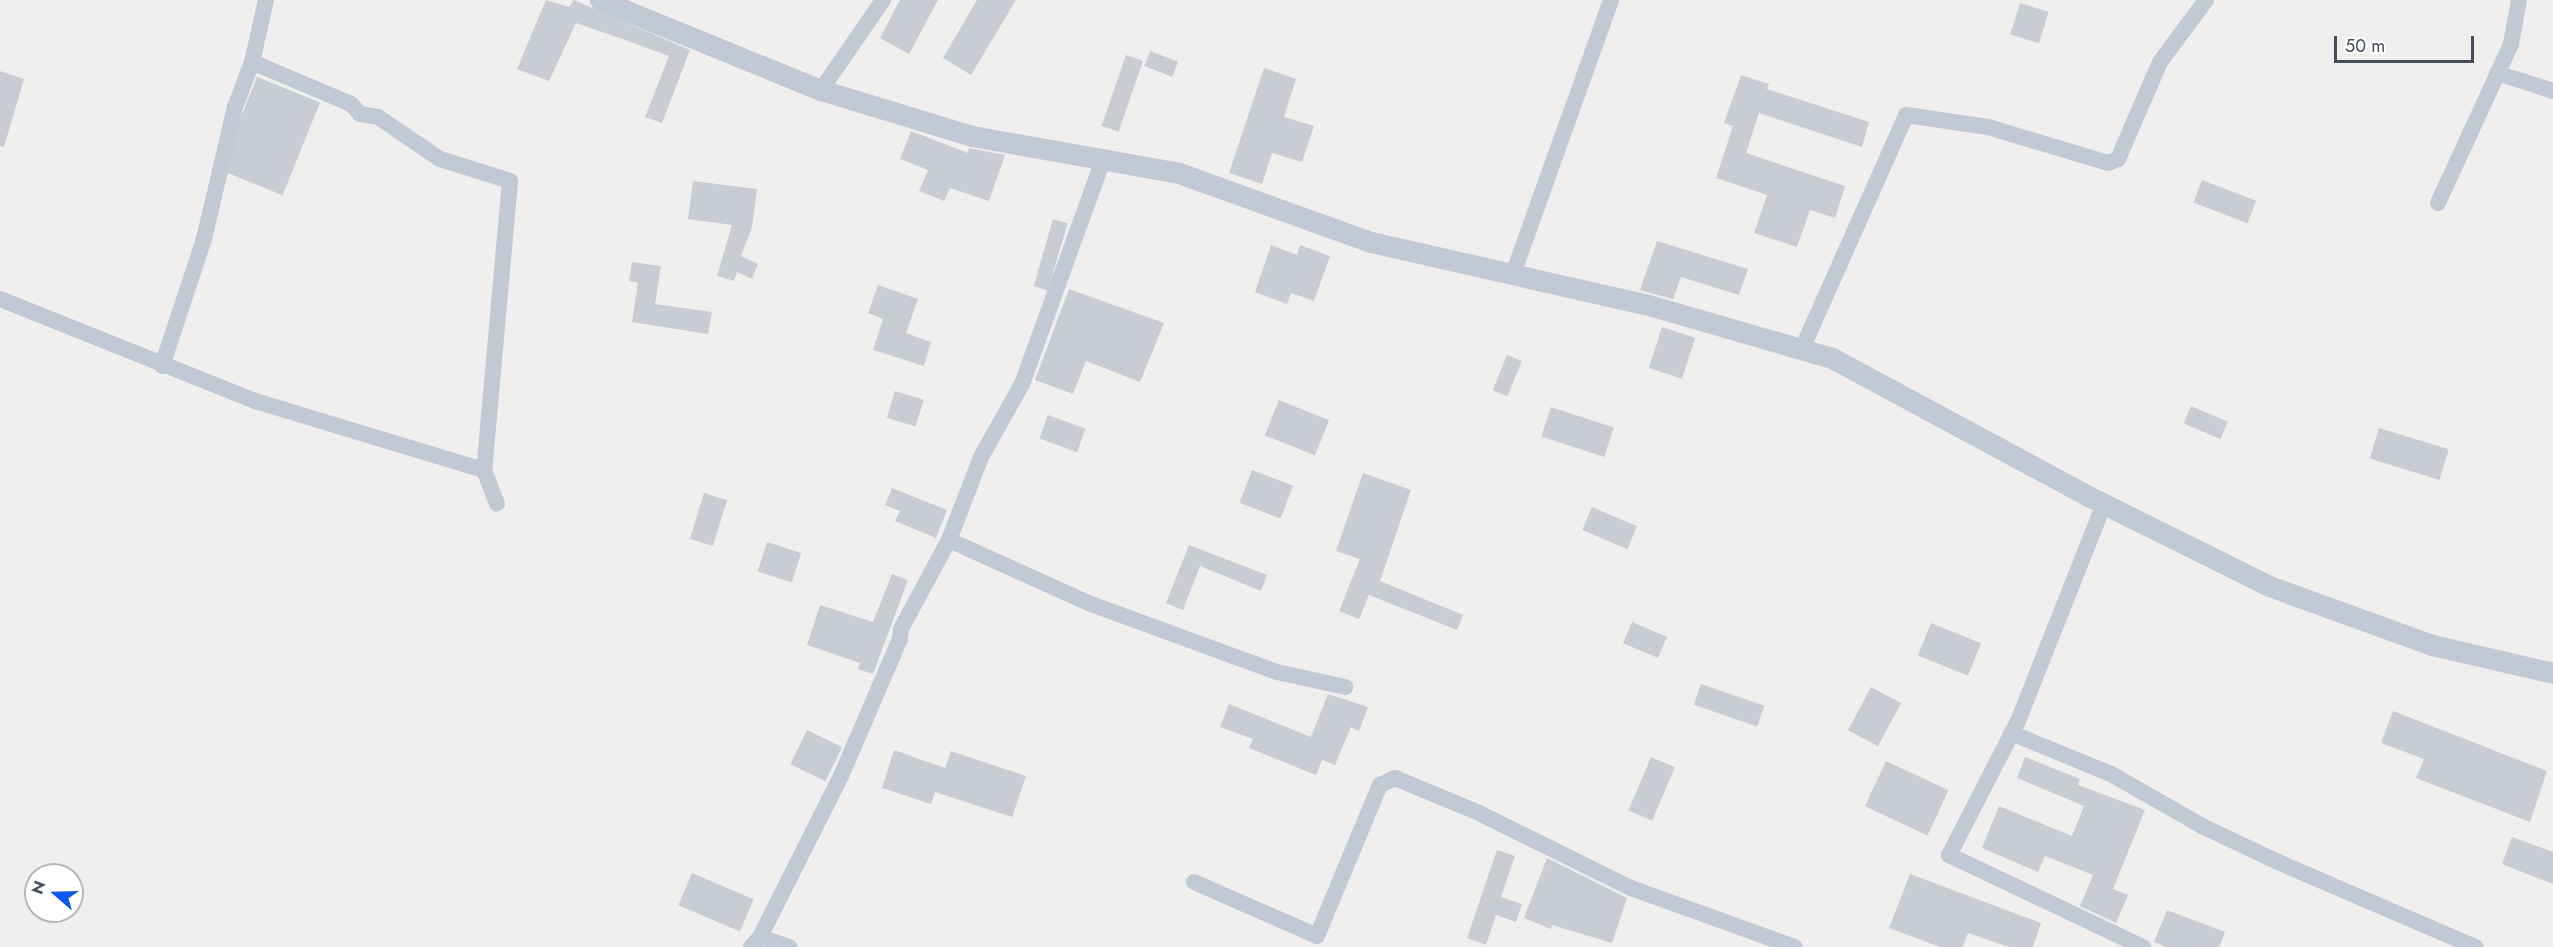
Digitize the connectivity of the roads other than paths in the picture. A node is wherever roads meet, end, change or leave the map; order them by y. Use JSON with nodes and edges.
{"nodes":[{"id":1,"x":266,"y":0,"type":"edge"},
{"id":2,"x":600,"y":0,"type":"edge"},
{"id":3,"x":884,"y":0,"type":"edge"},
{"id":4,"x":1611,"y":0,"type":"edge"},
{"id":5,"x":2206,"y":0,"type":"edge"},
{"id":6,"x":2519,"y":0,"type":"edge"},
{"id":7,"x":252,"y":62,"type":"junction"},
{"id":8,"x":2497,"y":74,"type":"junction"},
{"id":9,"x":820,"y":90,"type":"junction"},
{"id":10,"x":2553,"y":92,"type":"edge"},
{"id":11,"x":1104,"y":158,"type":"junction"},
{"id":12,"x":2438,"y":202,"type":"dead end"},
{"id":13,"x":1513,"y":274,"type":"junction"},
{"id":14,"x":0,"y":299,"type":"edge"},
{"id":15,"x":1802,"y":349,"type":"junction"},
{"id":16,"x":162,"y":366,"type":"junction"},
{"id":17,"x":484,"y":470,"type":"junction"},
{"id":18,"x":497,"y":504,"type":"dead end"},
{"id":19,"x":2104,"y":504,"type":"junction"},
{"id":20,"x":949,"y":540,"type":"junction"},
{"id":21,"x":2553,"y":673,"type":"edge"},
{"id":22,"x":1345,"y":687,"type":"dead end"},
{"id":23,"x":2012,"y":733,"type":"junction"},
{"id":24,"x":1194,"y":882,"type":"dead end"},
{"id":25,"x":755,"y":942,"type":"edge"},
{"id":26,"x":789,"y":947,"type":"edge"},
{"id":27,"x":1795,"y":947,"type":"edge"},
{"id":28,"x":2143,"y":947,"type":"edge"},
{"id":29,"x":2475,"y":947,"type":"edge"}],
"edges":[{"from":1,"to":7,"type":"street"},
{"from":2,"to":9,"type":"street"},
{"from":3,"to":9,"type":"street"},
{"from":4,"to":13,"type":"street"},
{"from":5,"to":15,"type":"street"},
{"from":6,"to":8,"type":"street"},
{"from":7,"to":16,"type":"street"},
{"from":7,"to":17,"type":"street"},
{"from":8,"to":10,"type":"street"},
{"from":8,"to":12,"type":"street"},
{"from":9,"to":11,"type":"street"},
{"from":11,"to":13,"type":"street"},
{"from":11,"to":20,"type":"street"},
{"from":13,"to":15,"type":"street"},
{"from":14,"to":16,"type":"street"},
{"from":15,"to":19,"type":"street"},
{"from":16,"to":17,"type":"street"},
{"from":17,"to":18,"type":"street"},
{"from":19,"to":21,"type":"street"},
{"from":19,"to":23,"type":"street"},
{"from":20,"to":22,"type":"street"},
{"from":20,"to":25,"type":"street"},
{"from":23,"to":28,"type":"street"},
{"from":23,"to":29,"type":"street"},
{"from":24,"to":27,"type":"street"},
{"from":25,"to":26,"type":"street"}]}
